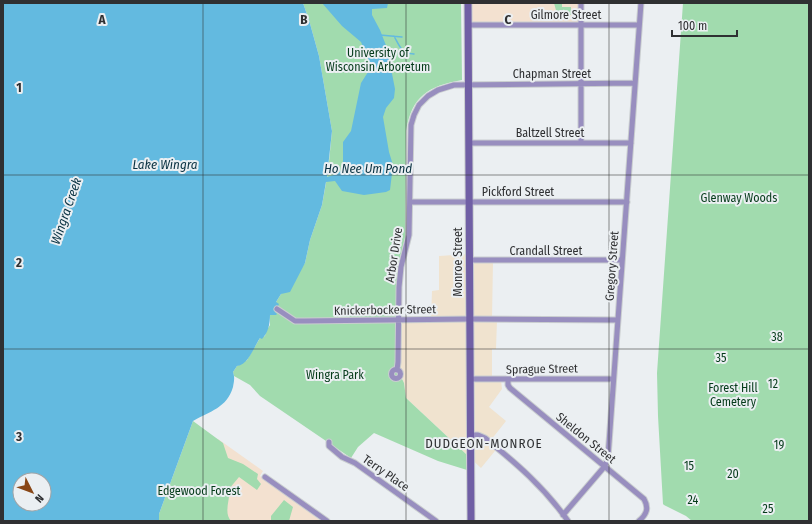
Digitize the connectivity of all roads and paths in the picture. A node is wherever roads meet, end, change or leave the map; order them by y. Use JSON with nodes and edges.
{"nodes":[{"id":1,"x":468,"y":3,"type":"edge"},
{"id":2,"x":581,"y":3,"type":"edge"},
{"id":3,"x":641,"y":3,"type":"edge"},
{"id":4,"x":581,"y":24,"type":"junction"},
{"id":5,"x":468,"y":25,"type":"junction"},
{"id":6,"x":639,"y":25,"type":"junction"},
{"id":7,"x":635,"y":83,"type":"junction"},
{"id":8,"x":469,"y":84,"type":"junction"},
{"id":9,"x":580,"y":84,"type":"junction"},
{"id":10,"x":469,"y":143,"type":"junction"},
{"id":11,"x":581,"y":143,"type":"junction"},
{"id":12,"x":631,"y":143,"type":"junction"},
{"id":13,"x":410,"y":202,"type":"junction"},
{"id":14,"x":469,"y":202,"type":"junction"},
{"id":15,"x":627,"y":202,"type":"junction"},
{"id":16,"x":470,"y":260,"type":"junction"},
{"id":17,"x":622,"y":260,"type":"junction"},
{"id":18,"x":276,"y":309,"type":"dead end"},
{"id":19,"x":469,"y":319,"type":"junction"},
{"id":20,"x":618,"y":320,"type":"junction"},
{"id":21,"x":399,"y":321,"type":"junction"},
{"id":22,"x":397,"y":370,"type":"dead end"},
{"id":23,"x":470,"y":379,"type":"junction"},
{"id":24,"x":613,"y":379,"type":"junction"},
{"id":25,"x":508,"y":380,"type":"junction"},
{"id":26,"x":471,"y":435,"type":"junction"},
{"id":27,"x":328,"y":442,"type":"dead end"},
{"id":28,"x":605,"y":466,"type":"junction"},
{"id":29,"x":265,"y":477,"type":"dead end"},
{"id":30,"x":563,"y":515,"type":"junction"},
{"id":31,"x":327,"y":521,"type":"edge"},
{"id":32,"x":436,"y":521,"type":"edge"},
{"id":33,"x":471,"y":521,"type":"edge"},
{"id":34,"x":568,"y":521,"type":"edge"},
{"id":35,"x":640,"y":521,"type":"edge"}],
"edges":[{"from":1,"to":5,"type":"main road","name":"Monroe Street"},
{"from":2,"to":4,"type":"street"},
{"from":3,"to":6,"type":"street","name":"Gregory Street"},
{"from":4,"to":5,"type":"street","name":"Gilmore Street"},
{"from":4,"to":6,"type":"street","name":"Gilmore Street"},
{"from":4,"to":9,"type":"street"},
{"from":5,"to":8,"type":"main road","name":"Monroe Street"},
{"from":6,"to":7,"type":"street","name":"Gregory Street"},
{"from":7,"to":9,"type":"street","name":"Chapman Street"},
{"from":7,"to":12,"type":"street","name":"Gregory Street"},
{"from":8,"to":9,"type":"street","name":"Chapman Street"},
{"from":8,"to":10,"type":"main road","name":"Monroe Street"},
{"from":8,"to":13,"type":"street","name":"Arbor Drive"},
{"from":9,"to":11,"type":"street"},
{"from":10,"to":11,"type":"street","name":"Baltzell Street"},
{"from":10,"to":14,"type":"main road","name":"Monroe Street"},
{"from":11,"to":12,"type":"street","name":"Baltzell Street"},
{"from":12,"to":15,"type":"street","name":"Gregory Street"},
{"from":13,"to":14,"type":"street","name":"Pickford Street"},
{"from":13,"to":21,"type":"street","name":"Arbor Drive"},
{"from":14,"to":15,"type":"street","name":"Pickford Street"},
{"from":14,"to":16,"type":"main road","name":"Monroe Street"},
{"from":15,"to":17,"type":"street","name":"Gregory Street"},
{"from":16,"to":17,"type":"street","name":"Crandall Street"},
{"from":16,"to":19,"type":"main road","name":"Monroe Street"},
{"from":17,"to":20,"type":"street","name":"Gregory Street"},
{"from":18,"to":21,"type":"street","name":"Knickerbocker Street"},
{"from":19,"to":20,"type":"street","name":"Knickerbocker Street"},
{"from":19,"to":21,"type":"street","name":"Knickerbocker Street"},
{"from":19,"to":23,"type":"main road","name":"Monroe Street"},
{"from":20,"to":24,"type":"street","name":"Gregory Street"},
{"from":21,"to":22,"type":"street","name":"Arbor Drive"},
{"from":23,"to":25,"type":"street","name":"Sprague Street"},
{"from":23,"to":26,"type":"main road","name":"Monroe Street"},
{"from":24,"to":25,"type":"street","name":"Sprague Street"},
{"from":24,"to":28,"type":"street","name":"Gregory Street"},
{"from":25,"to":28,"type":"street","name":"Sheldon Street"},
{"from":26,"to":30,"type":"street"},
{"from":26,"to":33,"type":"main road","name":"Monroe Street"},
{"from":27,"to":32,"type":"street","name":"Terry Place"},
{"from":28,"to":30,"type":"street","name":"Gregory Street"},
{"from":28,"to":35,"type":"street","name":"Sheldon Street"},
{"from":29,"to":31,"type":"street"},
{"from":30,"to":34,"type":"street"}]}
